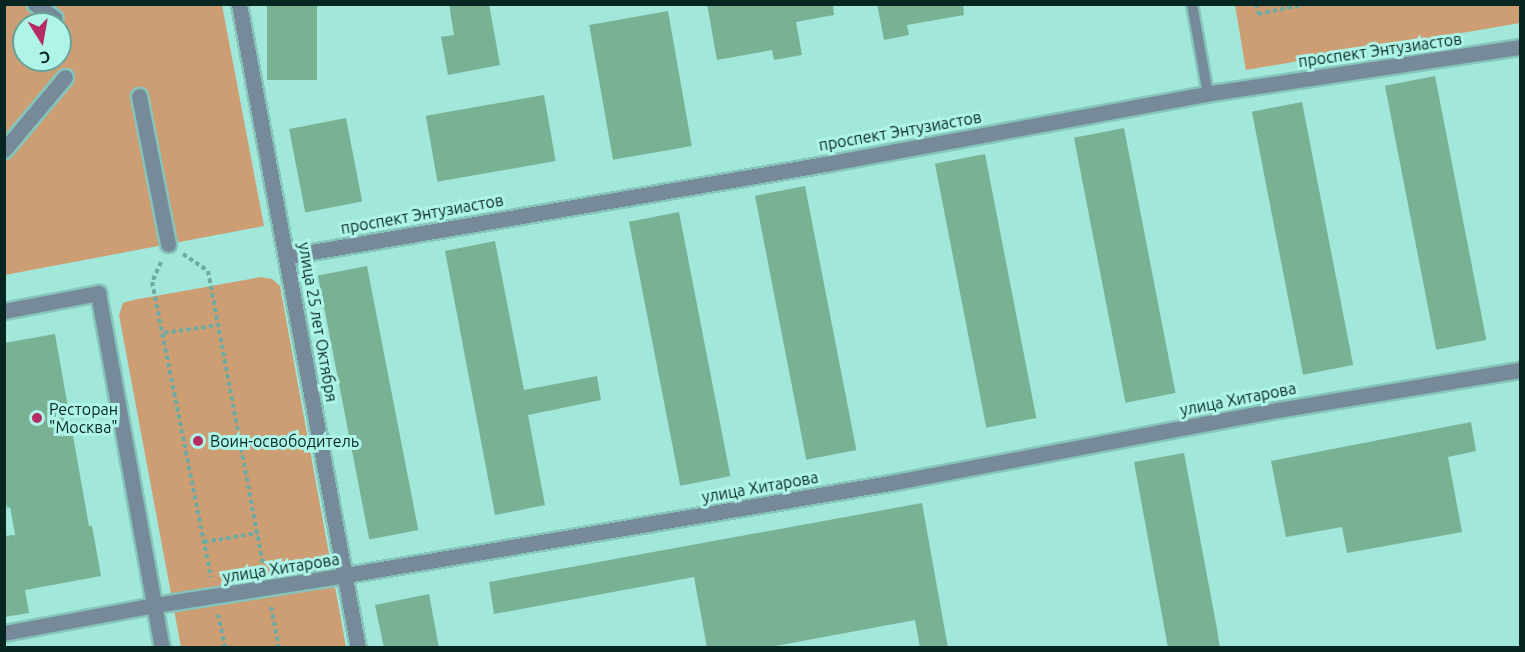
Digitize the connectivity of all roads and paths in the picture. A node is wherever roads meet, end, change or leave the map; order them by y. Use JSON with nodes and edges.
{"nodes":[{"id":1,"x":239,"y":4,"type":"edge"},
{"id":2,"x":1192,"y":4,"type":"edge"},
{"id":3,"x":1256,"y":4,"type":"edge"},
{"id":4,"x":1307,"y":4,"type":"edge"},
{"id":5,"x":1521,"y":47,"type":"edge"},
{"id":6,"x":65,"y":77,"type":"dead end"},
{"id":7,"x":1208,"y":94,"type":"junction"},
{"id":8,"x":139,"y":96,"type":"dead end"},
{"id":9,"x":4,"y":150,"type":"edge"},
{"id":10,"x":168,"y":244,"type":"joint"},
{"id":11,"x":288,"y":256,"type":"junction"},
{"id":12,"x":152,"y":282,"type":"dead end"},
{"id":13,"x":4,"y":311,"type":"edge"},
{"id":14,"x":218,"y":325,"type":"junction"},
{"id":15,"x":164,"y":333,"type":"junction"},
{"id":16,"x":1521,"y":370,"type":"edge"},
{"id":17,"x":257,"y":533,"type":"junction"},
{"id":18,"x":204,"y":542,"type":"junction"},
{"id":19,"x":346,"y":575,"type":"junction"},
{"id":20,"x":268,"y":587,"type":"junction"},
{"id":21,"x":215,"y":597,"type":"junction"},
{"id":22,"x":155,"y":605,"type":"junction"},
{"id":23,"x":4,"y":633,"type":"edge"},
{"id":24,"x":162,"y":648,"type":"edge"},
{"id":25,"x":225,"y":648,"type":"edge"},
{"id":26,"x":279,"y":648,"type":"edge"},
{"id":27,"x":358,"y":648,"type":"edge"}],
"edges":[{"from":1,"to":11,"type":"street","name":"улица 25 лет Октября"},
{"from":2,"to":7,"type":"lane"},
{"from":3,"to":4,"type":"path"},
{"from":5,"to":7,"type":"street","name":"проспект Энтузиастов"},
{"from":6,"to":9,"type":"street"},
{"from":7,"to":11,"type":"street","name":"проспект Энтузиастов"},
{"from":8,"to":10,"type":"street"},
{"from":10,"to":14,"type":"path"},
{"from":11,"to":19,"type":"street","name":"улица 25 лет Октября"},
{"from":12,"to":15,"type":"path"},
{"from":13,"to":22,"type":"street"},
{"from":14,"to":15,"type":"path"},
{"from":14,"to":17,"type":"path"},
{"from":15,"to":18,"type":"path"},
{"from":16,"to":19,"type":"street","name":"улица Хитарова"},
{"from":17,"to":18,"type":"path"},
{"from":17,"to":20,"type":"path"},
{"from":18,"to":21,"type":"path"},
{"from":19,"to":20,"type":"street","name":"улица Хитарова"},
{"from":19,"to":27,"type":"street","name":"улица 25 лет Октября"},
{"from":20,"to":21,"type":"street","name":"улица Хитарова"},
{"from":20,"to":26,"type":"path"},
{"from":21,"to":22,"type":"street","name":"улица Хитарова"},
{"from":21,"to":25,"type":"path"},
{"from":22,"to":23,"type":"street","name":"улица Хитарова"},
{"from":22,"to":24,"type":"street"}]}
